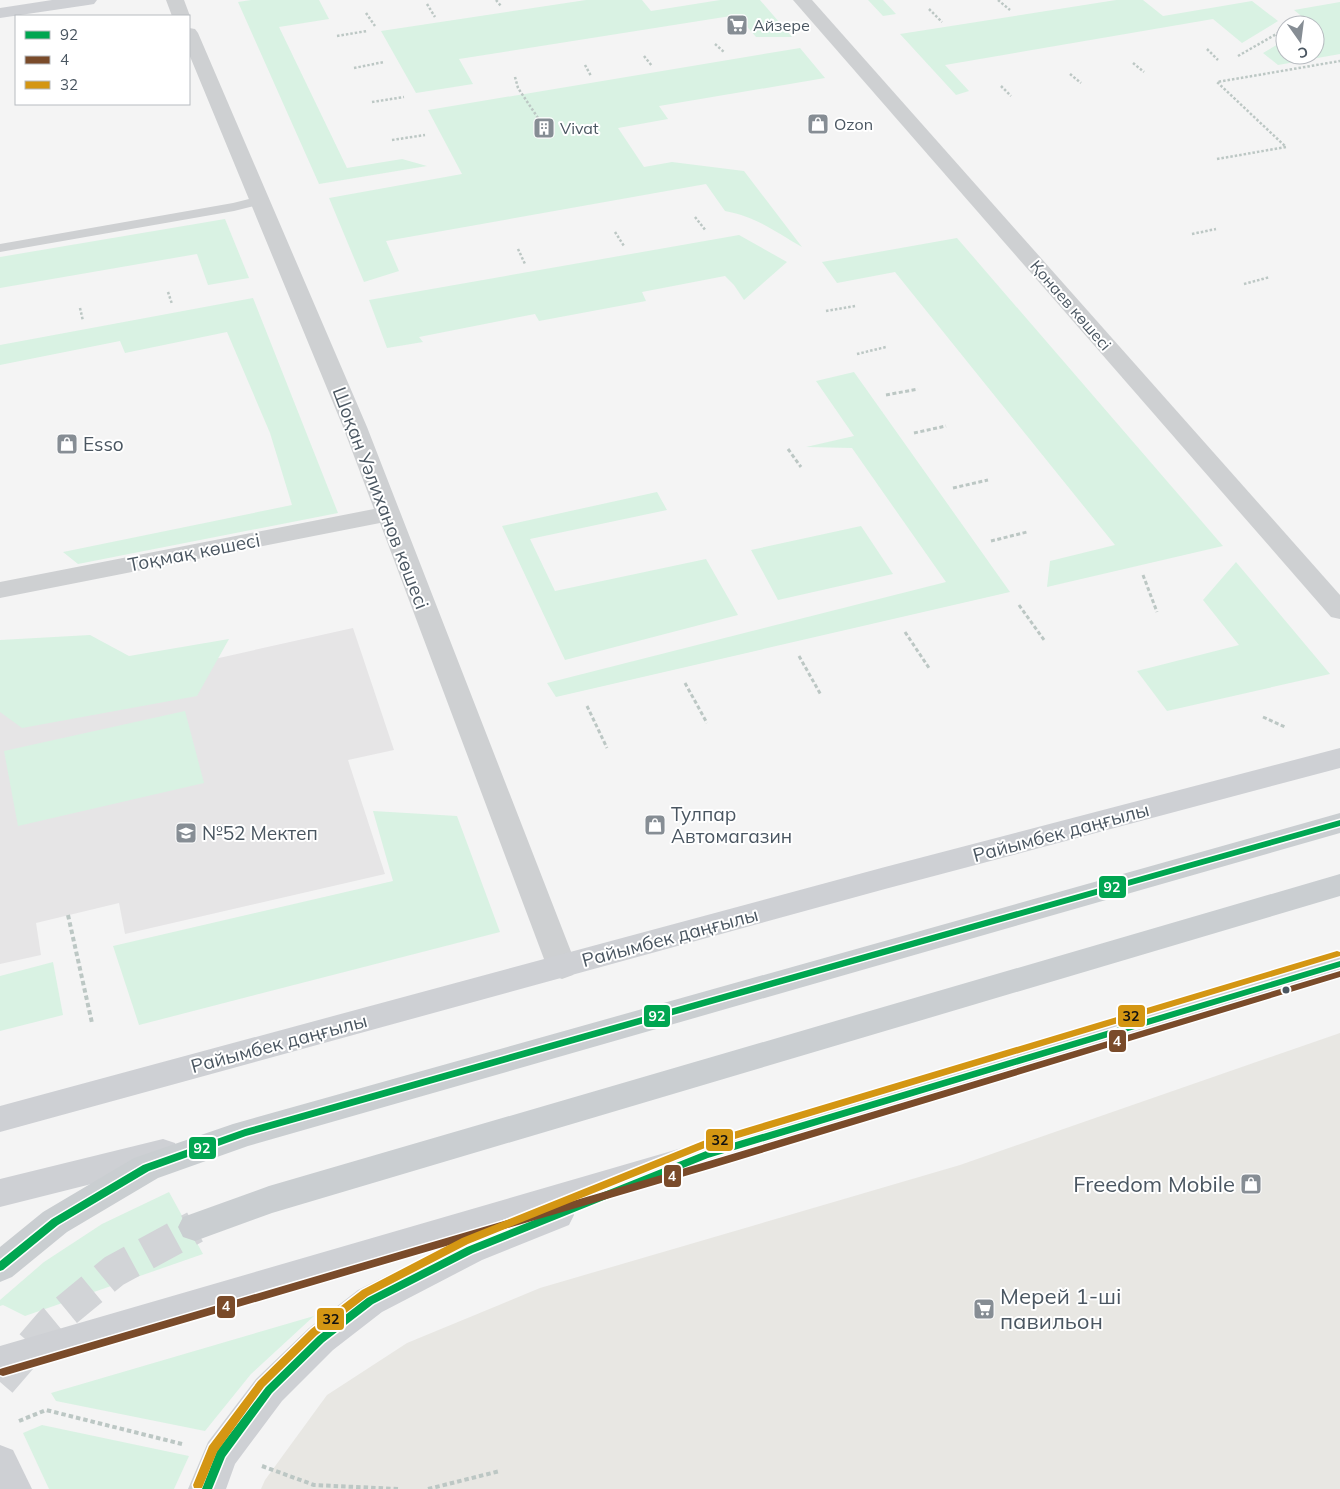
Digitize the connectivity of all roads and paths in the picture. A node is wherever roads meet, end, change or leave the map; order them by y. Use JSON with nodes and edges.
{"nodes":[{"id":1,"x":88,"y":0,"type":"edge"},
{"id":2,"x":175,"y":0,"type":"edge"},
{"id":3,"x":496,"y":0,"type":"edge"},
{"id":4,"x":802,"y":0,"type":"edge"},
{"id":5,"x":998,"y":0,"type":"edge"},
{"id":6,"x":427,"y":4,"type":"dead end"},
{"id":7,"x":501,"y":6,"type":"dead end"},
{"id":8,"x":928,"y":9,"type":"dead end"},
{"id":9,"x":1010,"y":10,"type":"dead end"},
{"id":10,"x":0,"y":13,"type":"edge"},
{"id":11,"x":366,"y":13,"type":"dead end"},
{"id":12,"x":182,"y":15,"type":"edge"},
{"id":13,"x":435,"y":17,"type":"dead end"},
{"id":14,"x":942,"y":22,"type":"dead end"},
{"id":15,"x":375,"y":26,"type":"dead end"},
{"id":16,"x":367,"y":31,"type":"dead end"},
{"id":17,"x":1275,"y":34,"type":"edge"},
{"id":18,"x":190,"y":35,"type":"edge"},
{"id":19,"x":337,"y":36,"type":"dead end"},
{"id":20,"x":715,"y":44,"type":"dead end"},
{"id":21,"x":1207,"y":49,"type":"dead end"},
{"id":22,"x":725,"y":53,"type":"dead end"},
{"id":23,"x":644,"y":56,"type":"dead end"},
{"id":24,"x":1238,"y":56,"type":"dead end"},
{"id":25,"x":1218,"y":60,"type":"dead end"},
{"id":26,"x":1340,"y":61,"type":"edge"},
{"id":27,"x":384,"y":62,"type":"dead end"},
{"id":28,"x":1133,"y":62,"type":"dead end"},
{"id":29,"x":585,"y":65,"type":"dead end"},
{"id":30,"x":652,"y":66,"type":"dead end"},
{"id":31,"x":354,"y":68,"type":"dead end"},
{"id":32,"x":1144,"y":72,"type":"dead end"},
{"id":33,"x":1070,"y":74,"type":"dead end"},
{"id":34,"x":592,"y":76,"type":"dead end"},
{"id":35,"x":515,"y":77,"type":"dead end"},
{"id":36,"x":1081,"y":84,"type":"dead end"},
{"id":37,"x":1002,"y":86,"type":"dead end"},
{"id":38,"x":1011,"y":96,"type":"dead end"},
{"id":39,"x":404,"y":97,"type":"dead end"},
{"id":40,"x":372,"y":102,"type":"dead end"},
{"id":41,"x":538,"y":118,"type":"dead end"},
{"id":42,"x":425,"y":135,"type":"dead end"},
{"id":43,"x":392,"y":140,"type":"dead end"},
{"id":44,"x":1217,"y":159,"type":"dead end"},
{"id":45,"x":261,"y":200,"type":"junction"},
{"id":46,"x":695,"y":217,"type":"dead end"},
{"id":47,"x":1216,"y":229,"type":"dead end"},
{"id":48,"x":706,"y":231,"type":"dead end"},
{"id":49,"x":615,"y":232,"type":"dead end"},
{"id":50,"x":1192,"y":234,"type":"dead end"},
{"id":51,"x":624,"y":246,"type":"dead end"},
{"id":52,"x":0,"y":248,"type":"edge"},
{"id":53,"x":518,"y":249,"type":"dead end"},
{"id":54,"x":524,"y":264,"type":"dead end"},
{"id":55,"x":1270,"y":277,"type":"dead end"},
{"id":56,"x":1244,"y":284,"type":"dead end"},
{"id":57,"x":168,"y":292,"type":"dead end"},
{"id":58,"x":172,"y":304,"type":"dead end"},
{"id":59,"x":854,"y":306,"type":"dead end"},
{"id":60,"x":80,"y":308,"type":"dead end"},
{"id":61,"x":826,"y":311,"type":"dead end"},
{"id":62,"x":83,"y":321,"type":"dead end"},
{"id":63,"x":886,"y":347,"type":"dead end"},
{"id":64,"x":856,"y":354,"type":"dead end"},
{"id":65,"x":918,"y":389,"type":"dead end"},
{"id":66,"x":886,"y":395,"type":"dead end"},
{"id":67,"x":946,"y":426,"type":"dead end"},
{"id":68,"x":914,"y":433,"type":"dead end"},
{"id":69,"x":788,"y":449,"type":"dead end"},
{"id":70,"x":800,"y":467,"type":"dead end"},
{"id":71,"x":988,"y":480,"type":"dead end"},
{"id":72,"x":953,"y":488,"type":"dead end"},
{"id":73,"x":389,"y":514,"type":"junction"},
{"id":74,"x":1027,"y":532,"type":"dead end"},
{"id":75,"x":991,"y":541,"type":"dead end"},
{"id":76,"x":1143,"y":575,"type":"dead end"},
{"id":77,"x":0,"y":590,"type":"edge"},
{"id":78,"x":1020,"y":605,"type":"dead end"},
{"id":79,"x":1340,"y":611,"type":"edge"},
{"id":80,"x":1157,"y":612,"type":"dead end"},
{"id":81,"x":905,"y":632,"type":"dead end"},
{"id":82,"x":1044,"y":640,"type":"dead end"},
{"id":83,"x":799,"y":656,"type":"dead end"},
{"id":84,"x":929,"y":668,"type":"dead end"},
{"id":85,"x":685,"y":683,"type":"dead end"},
{"id":86,"x":821,"y":695,"type":"dead end"},
{"id":87,"x":587,"y":706,"type":"dead end"},
{"id":88,"x":1263,"y":717,"type":"dead end"},
{"id":89,"x":707,"y":723,"type":"dead end"},
{"id":90,"x":1285,"y":727,"type":"dead end"},
{"id":91,"x":607,"y":748,"type":"dead end"},
{"id":92,"x":1340,"y":758,"type":"edge"},
{"id":93,"x":1340,"y":823,"type":"edge"},
{"id":94,"x":1340,"y":885,"type":"edge"},
{"id":95,"x":68,"y":915,"type":"dead end"},
{"id":96,"x":1340,"y":964,"type":"edge"},
{"id":97,"x":562,"y":967,"type":"junction"},
{"id":98,"x":92,"y":1023,"type":"dead end"},
{"id":99,"x":0,"y":1119,"type":"edge"},
{"id":100,"x":245,"y":1133,"type":"junction"},
{"id":101,"x":706,"y":1155,"type":"junction"},
{"id":102,"x":0,"y":1193,"type":"edge"},
{"id":103,"x":195,"y":1227,"type":"tunnel mouth"},
{"id":104,"x":0,"y":1266,"type":"edge"},
{"id":105,"x":0,"y":1362,"type":"edge"},
{"id":106,"x":19,"y":1421,"type":"dead end"},
{"id":107,"x":184,"y":1445,"type":"dead end"},
{"id":108,"x":0,"y":1462,"type":"edge"},
{"id":109,"x":259,"y":1465,"type":"dead end"},
{"id":110,"x":500,"y":1471,"type":"dead end"},
{"id":111,"x":13,"y":1489,"type":"edge"},
{"id":112,"x":206,"y":1489,"type":"edge"},
{"id":113,"x":398,"y":1489,"type":"edge"},
{"id":114,"x":428,"y":1489,"type":"edge"}],
"edges":[{"from":1,"to":10,"type":"main road"},
{"from":2,"to":12,"type":"street"},
{"from":3,"to":7,"type":"path"},
{"from":4,"to":79,"type":"street","name":"Қонаев көшесі"},
{"from":5,"to":9,"type":"path"},
{"from":6,"to":13,"type":"path"},
{"from":8,"to":14,"type":"path"},
{"from":11,"to":15,"type":"path"},
{"from":16,"to":19,"type":"path"},
{"from":17,"to":24,"type":"path"},
{"from":18,"to":45,"type":"street","name":"Шоқан Уәлиханов көшесі"},
{"from":20,"to":22,"type":"path"},
{"from":21,"to":25,"type":"path"},
{"from":23,"to":30,"type":"path"},
{"from":26,"to":44,"type":"path"},
{"from":27,"to":31,"type":"path"},
{"from":28,"to":32,"type":"path"},
{"from":29,"to":34,"type":"path"},
{"from":33,"to":36,"type":"path"},
{"from":35,"to":41,"type":"path"},
{"from":37,"to":38,"type":"path"},
{"from":39,"to":40,"type":"path"},
{"from":42,"to":43,"type":"path"},
{"from":45,"to":52,"type":"lane"},
{"from":45,"to":73,"type":"street","name":"Шоқан Уәлиханов көшесі"},
{"from":46,"to":48,"type":"path"},
{"from":47,"to":50,"type":"path"},
{"from":49,"to":51,"type":"path"},
{"from":53,"to":54,"type":"path"},
{"from":55,"to":56,"type":"path"},
{"from":57,"to":58,"type":"path"},
{"from":59,"to":61,"type":"path"},
{"from":60,"to":62,"type":"path"},
{"from":63,"to":64,"type":"path"},
{"from":65,"to":66,"type":"path"},
{"from":67,"to":68,"type":"path"},
{"from":69,"to":70,"type":"path"},
{"from":71,"to":72,"type":"path"},
{"from":73,"to":77,"type":"street","name":"Тоқмақ көшесі"},
{"from":73,"to":97,"type":"street","name":"Шоқан Уәлиханов көшесі"},
{"from":74,"to":75,"type":"path"},
{"from":76,"to":80,"type":"path"},
{"from":78,"to":82,"type":"path"},
{"from":81,"to":84,"type":"path"},
{"from":83,"to":86,"type":"path"},
{"from":85,"to":89,"type":"path"},
{"from":87,"to":91,"type":"path"},
{"from":88,"to":90,"type":"path"},
{"from":92,"to":97,"type":"main road","name":"Райымбек даңғылы"},
{"from":93,"to":100,"type":"main road"},
{"from":94,"to":103,"type":"main road"},
{"from":95,"to":98,"type":"path"},
{"from":96,"to":101,"type":"main road"},
{"from":97,"to":99,"type":"main road","name":"Райымбек даңғылы"},
{"from":100,"to":102,"type":"main road"},
{"from":100,"to":104,"type":"main road"},
{"from":101,"to":105,"type":"main road"},
{"from":101,"to":112,"type":"main road"},
{"from":106,"to":107,"type":"path"},
{"from":108,"to":111,"type":"main road"},
{"from":109,"to":113,"type":"path"},
{"from":110,"to":114,"type":"path"}]}
